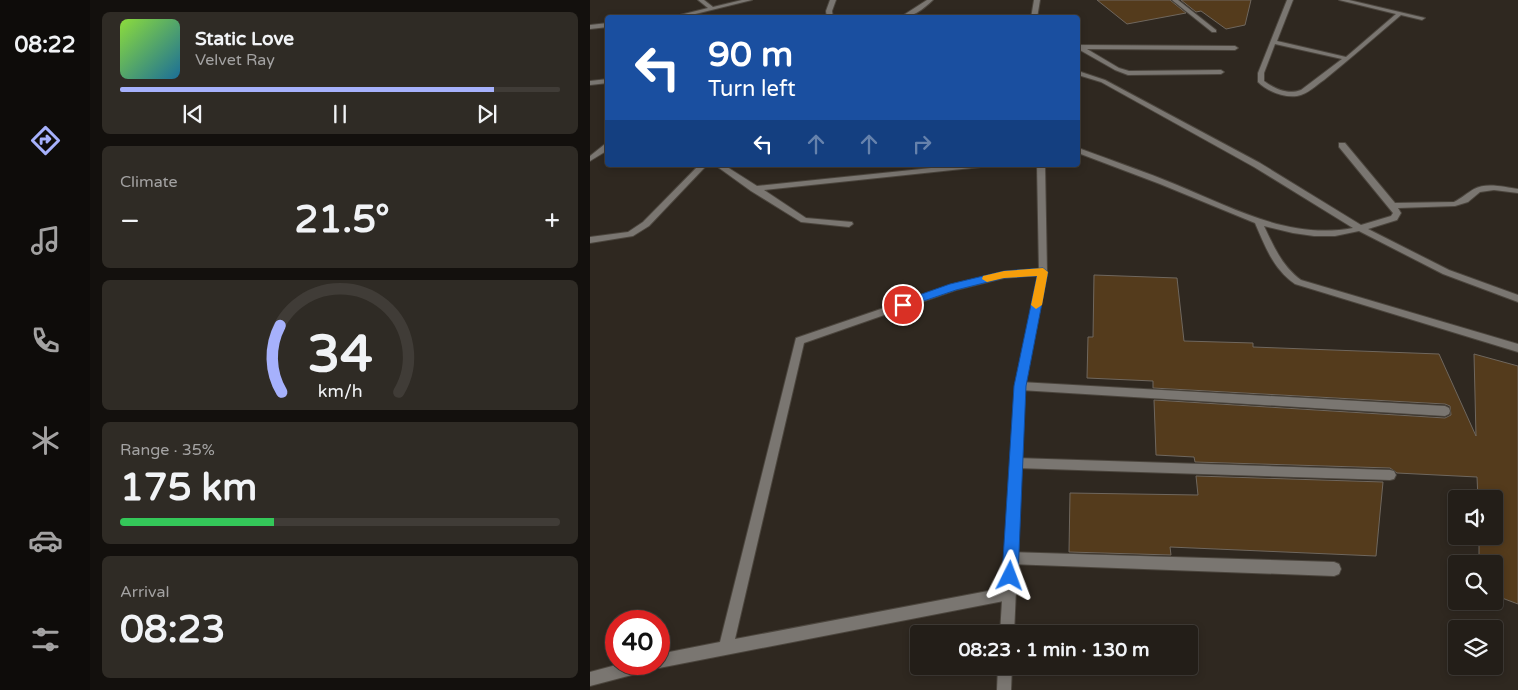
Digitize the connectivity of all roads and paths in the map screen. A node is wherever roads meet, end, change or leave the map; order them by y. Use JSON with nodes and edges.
{"nodes":[{"id":1,"x":701,"y":0,"type":"edge"},
{"id":2,"x":749,"y":0,"type":"edge"},
{"id":3,"x":833,"y":0,"type":"edge"},
{"id":4,"x":930,"y":0,"type":"edge"},
{"id":5,"x":1037,"y":0,"type":"edge"},
{"id":6,"x":1175,"y":0,"type":"edge"},
{"id":7,"x":1290,"y":0,"type":"edge"},
{"id":8,"x":1342,"y":0,"type":"edge"},
{"id":9,"x":711,"y":8,"type":"junction"},
{"id":10,"x":1400,"y":13,"type":"junction"},
{"id":11,"x":690,"y":15,"type":"edge"},
{"id":12,"x":830,"y":15,"type":"edge"},
{"id":13,"x":907,"y":15,"type":"edge"},
{"id":14,"x":1034,"y":15,"type":"edge"},
{"id":15,"x":1422,"y":18,"type":"dead end"},
{"id":16,"x":605,"y":25,"type":"edge"},
{"id":17,"x":590,"y":27,"type":"edge"},
{"id":18,"x":1214,"y":31,"type":"dead end"},
{"id":19,"x":1273,"y":42,"type":"junction"},
{"id":20,"x":1080,"y":48,"type":"edge"},
{"id":21,"x":1235,"y":48,"type":"dead end"},
{"id":22,"x":1080,"y":49,"type":"edge"},
{"id":23,"x":1348,"y":59,"type":"junction"},
{"id":24,"x":1221,"y":72,"type":"dead end"},
{"id":25,"x":1080,"y":74,"type":"edge"},
{"id":26,"x":605,"y":81,"type":"edge"},
{"id":27,"x":590,"y":83,"type":"edge"},
{"id":28,"x":1342,"y":145,"type":"dead end"},
{"id":29,"x":605,"y":148,"type":"edge"},
{"id":30,"x":1080,"y":152,"type":"edge"},
{"id":31,"x":590,"y":159,"type":"edge"},
{"id":32,"x":701,"y":167,"type":"edge"},
{"id":33,"x":723,"y":167,"type":"edge"},
{"id":34,"x":949,"y":167,"type":"edge"},
{"id":35,"x":1041,"y":167,"type":"edge"},
{"id":36,"x":917,"y":169,"type":"edge"},
{"id":37,"x":754,"y":189,"type":"junction"},
{"id":38,"x":1518,"y":191,"type":"edge"},
{"id":39,"x":1393,"y":206,"type":"junction"},
{"id":40,"x":1258,"y":221,"type":"junction"},
{"id":41,"x":849,"y":224,"type":"dead end"},
{"id":42,"x":1361,"y":229,"type":"junction"},
{"id":43,"x":590,"y":240,"type":"edge"},
{"id":44,"x":1043,"y":272,"type":"junction"},
{"id":45,"x":1518,"y":299,"type":"edge"},
{"id":46,"x":1518,"y":348,"type":"edge"},
{"id":47,"x":1020,"y":386,"type":"junction"},
{"id":48,"x":1444,"y":411,"type":"dead end"},
{"id":49,"x":1016,"y":463,"type":"junction"},
{"id":50,"x":1390,"y":475,"type":"dead end"},
{"id":51,"x":1011,"y":558,"type":"junction"},
{"id":52,"x":1334,"y":569,"type":"dead end"},
{"id":53,"x":1009,"y":594,"type":"junction"},
{"id":54,"x":1007,"y":625,"type":"edge"},
{"id":55,"x":726,"y":648,"type":"junction"},
{"id":56,"x":670,"y":660,"type":"edge"},
{"id":57,"x":605,"y":675,"type":"edge"},
{"id":58,"x":1005,"y":675,"type":"edge"},
{"id":59,"x":590,"y":679,"type":"edge"},
{"id":60,"x":1004,"y":690,"type":"edge"}],
"edges":[{"from":1,"to":9,"type":"street"},
{"from":2,"to":9,"type":"street"},
{"from":3,"to":12,"type":"street"},
{"from":4,"to":13,"type":"street"},
{"from":5,"to":14,"type":"street"},
{"from":6,"to":18,"type":"street"},
{"from":7,"to":19,"type":"street"},
{"from":8,"to":10,"type":"street"},
{"from":9,"to":11,"type":"street"},
{"from":10,"to":15,"type":"street"},
{"from":10,"to":23,"type":"street"},
{"from":16,"to":17,"type":"street"},
{"from":19,"to":23,"type":"street"},
{"from":19,"to":23,"type":"street"},
{"from":20,"to":21,"type":"street"},
{"from":22,"to":24,"type":"street"},
{"from":25,"to":42,"type":"street"},
{"from":26,"to":27,"type":"street"},
{"from":28,"to":39,"type":"street"},
{"from":29,"to":31,"type":"street"},
{"from":30,"to":40,"type":"street"},
{"from":32,"to":43,"type":"street"},
{"from":33,"to":37,"type":"street"},
{"from":34,"to":36,"type":"street"},
{"from":35,"to":44,"type":"street"},
{"from":36,"to":37,"type":"street"},
{"from":37,"to":41,"type":"street"},
{"from":38,"to":39,"type":"street"},
{"from":39,"to":42,"type":"street"},
{"from":40,"to":42,"type":"street"},
{"from":40,"to":46,"type":"street"},
{"from":42,"to":45,"type":"street"},
{"from":44,"to":47,"type":"street"},
{"from":44,"to":55,"type":"street"},
{"from":47,"to":48,"type":"street"},
{"from":47,"to":49,"type":"street"},
{"from":49,"to":50,"type":"street"},
{"from":49,"to":51,"type":"street"},
{"from":51,"to":52,"type":"street"},
{"from":51,"to":53,"type":"street"},
{"from":53,"to":54,"type":"street"},
{"from":53,"to":55,"type":"street"},
{"from":55,"to":56,"type":"street"},
{"from":57,"to":59,"type":"street"},
{"from":58,"to":60,"type":"street"}]}
